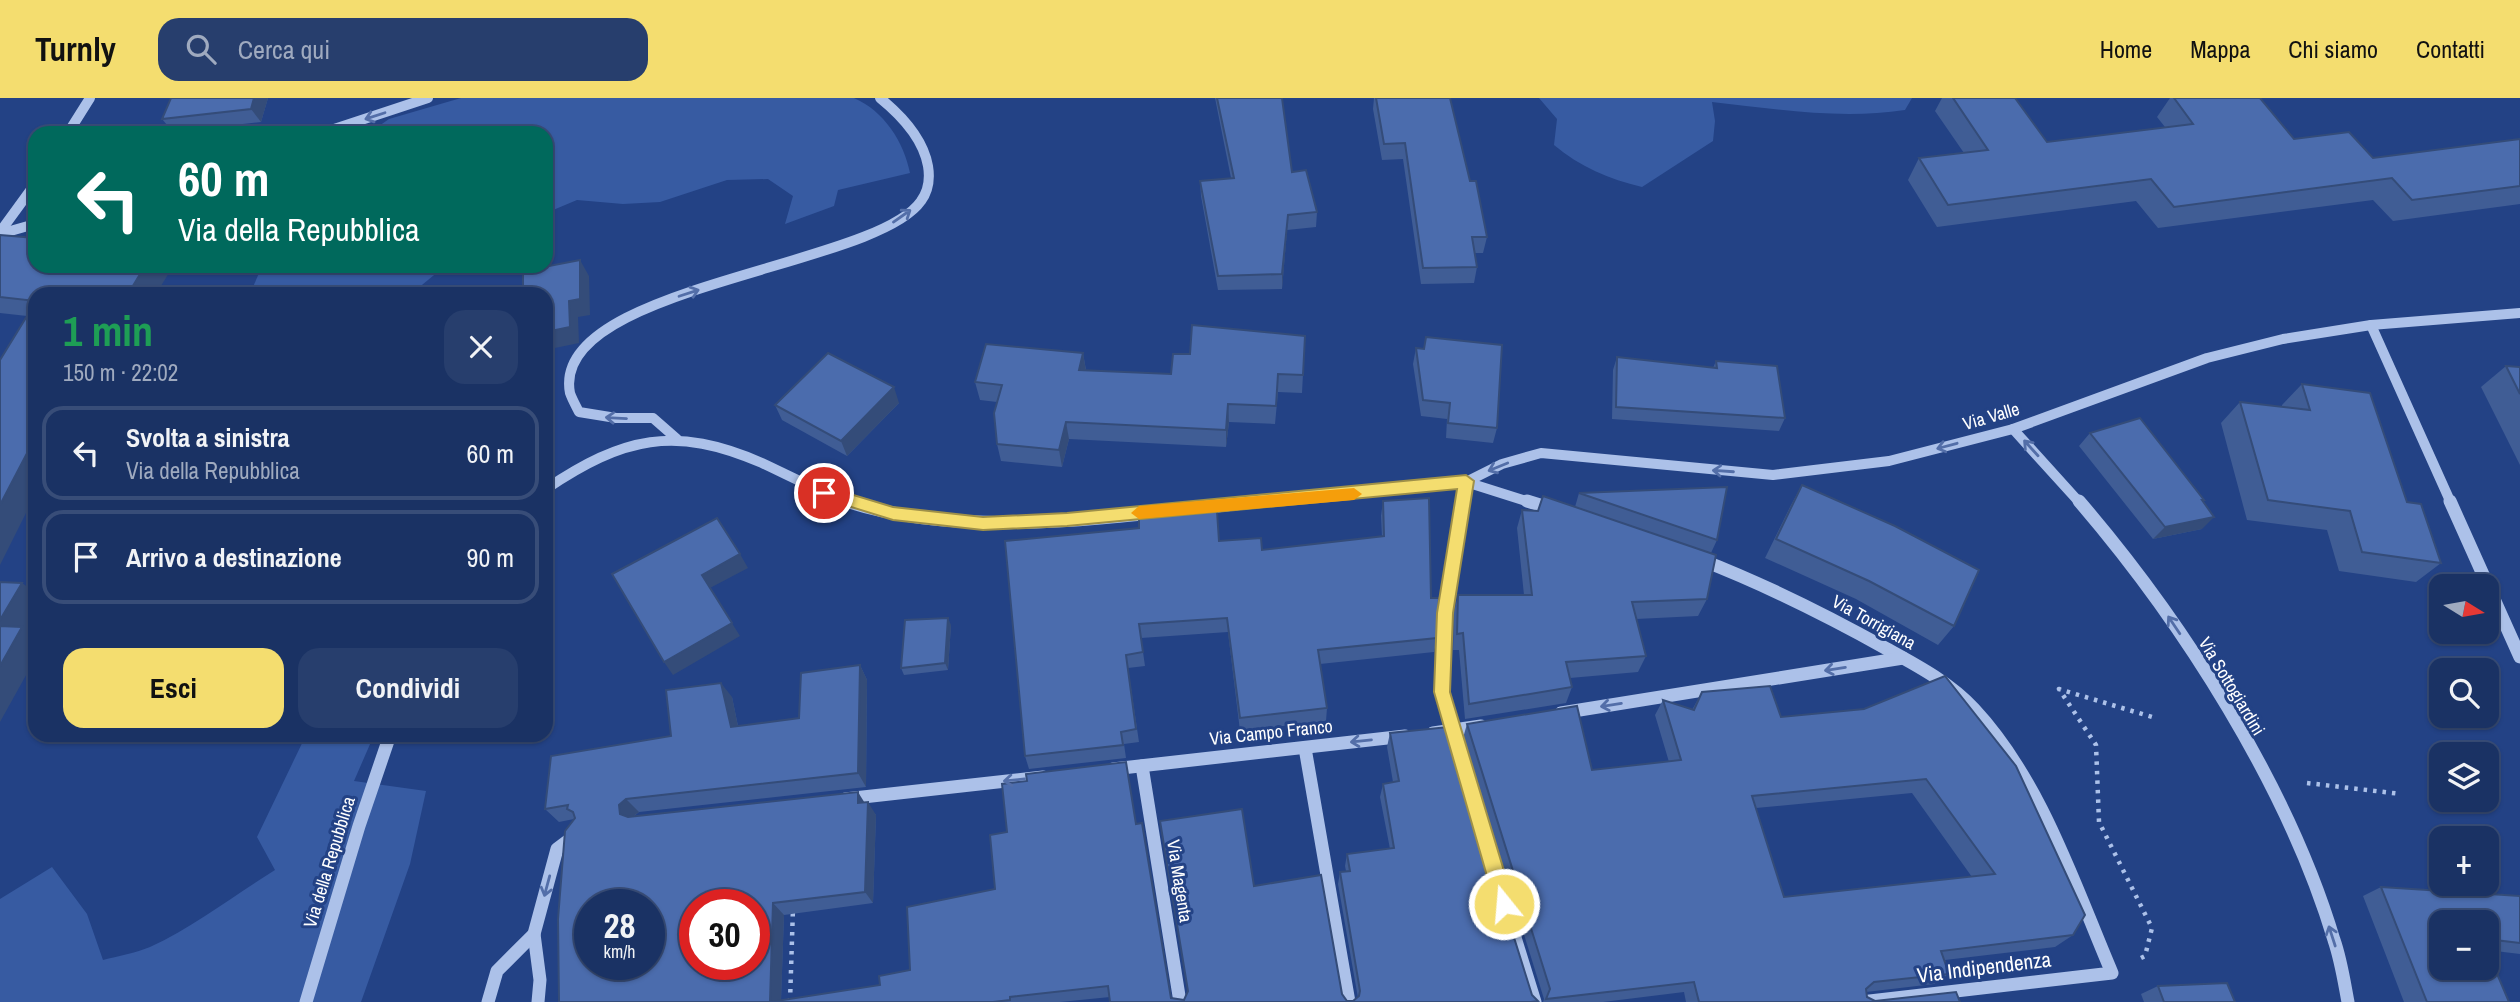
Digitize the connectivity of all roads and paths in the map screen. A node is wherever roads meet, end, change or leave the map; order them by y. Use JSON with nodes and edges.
{"nodes":[{"id":1,"x":90,"y":98,"type":"edge"},
{"id":2,"x":428,"y":98,"type":"edge"},
{"id":3,"x":880,"y":98,"type":"edge"},
{"id":4,"x":72,"y":126,"type":"edge"},
{"id":5,"x":343,"y":126,"type":"edge"},
{"id":6,"x":28,"y":194,"type":"edge"},
{"id":7,"x":28,"y":226,"type":"edge"},
{"id":8,"x":0,"y":233,"type":"edge"},
{"id":9,"x":2520,"y":313,"type":"edge"},
{"id":10,"x":2371,"y":325,"type":"junction"},
{"id":11,"x":2013,"y":429,"type":"junction"},
{"id":12,"x":677,"y":439,"type":"junction"},
{"id":13,"x":1466,"y":481,"type":"junction"},
{"id":14,"x":553,"y":484,"type":"edge"},
{"id":15,"x":1567,"y":513,"type":"edge"},
{"id":16,"x":1682,"y":553,"type":"edge"},
{"id":17,"x":2520,"y":657,"type":"edge"},
{"id":18,"x":1903,"y":658,"type":"junction"},
{"id":19,"x":1547,"y":716,"type":"edge"},
{"id":20,"x":2152,"y":717,"type":"dead end"},
{"id":21,"x":1492,"y":724,"type":"edge"},
{"id":22,"x":1451,"y":731,"type":"junction"},
{"id":23,"x":388,"y":742,"type":"edge"},
{"id":24,"x":1305,"y":748,"type":"junction"},
{"id":25,"x":1142,"y":766,"type":"junction"},
{"id":26,"x":1101,"y":770,"type":"edge"},
{"id":27,"x":1059,"y":775,"type":"edge"},
{"id":28,"x":2264,"y":778,"type":"junction"},
{"id":29,"x":2401,"y":794,"type":"dead end"},
{"id":30,"x":824,"y":801,"type":"edge"},
{"id":31,"x":580,"y":831,"type":"edge"},
{"id":32,"x":794,"y":896,"type":"edge"},
{"id":33,"x":2152,"y":928,"type":"dead end"},
{"id":34,"x":534,"y":934,"type":"junction"},
{"id":35,"x":2112,"y":973,"type":"joint"},
{"id":36,"x":306,"y":1002,"type":"edge"},
{"id":37,"x":488,"y":1002,"type":"edge"},
{"id":38,"x":538,"y":1002,"type":"edge"},
{"id":39,"x":790,"y":1002,"type":"edge"},
{"id":40,"x":1180,"y":1002,"type":"edge"},
{"id":41,"x":1349,"y":1002,"type":"edge"},
{"id":42,"x":1535,"y":1002,"type":"edge"},
{"id":43,"x":1861,"y":1002,"type":"edge"},
{"id":44,"x":2348,"y":1002,"type":"edge"}],
"edges":[{"from":1,"to":4,"type":"street"},
{"from":2,"to":5,"type":"street","one_way":true},
{"from":12,"to":3,"type":"street","one_way":true},
{"from":6,"to":8,"type":"street"},
{"from":7,"to":8,"type":"street"},
{"from":9,"to":10,"type":"street","name":"Via Valle"},
{"from":10,"to":11,"type":"street","name":"Via Valle"},
{"from":10,"to":17,"type":"street"},
{"from":11,"to":13,"type":"street","name":"Via Valle","one_way":true},
{"from":28,"to":11,"type":"street","name":"Via Sottogiardini","one_way":true},
{"from":12,"to":13,"type":"street"},
{"from":12,"to":14,"type":"street"},
{"from":13,"to":15,"type":"street"},
{"from":13,"to":22,"type":"street"},
{"from":16,"to":18,"type":"street","name":"Via Torrigiana"},
{"from":18,"to":19,"type":"street","one_way":true},
{"from":18,"to":35,"type":"street","name":"Via Torrigiana"},
{"from":20,"to":33,"type":"path"},
{"from":21,"to":22,"type":"street","name":"Via Campo Franco"},
{"from":22,"to":24,"type":"street","name":"Via Campo Franco","one_way":true},
{"from":22,"to":42,"type":"street"},
{"from":23,"to":36,"type":"street","name":"Via della Repubblica"},
{"from":24,"to":25,"type":"street","name":"Via Campo Franco"},
{"from":24,"to":41,"type":"street"},
{"from":25,"to":26,"type":"street","name":"Via Campo Franco"},
{"from":25,"to":40,"type":"street","name":"Via Magenta"},
{"from":27,"to":30,"type":"street","one_way":true},
{"from":28,"to":29,"type":"path"},
{"from":44,"to":28,"type":"street","name":"Via Sottogiardini","one_way":true},
{"from":31,"to":34,"type":"street","one_way":true},
{"from":32,"to":39,"type":"path"},
{"from":34,"to":37,"type":"street"},
{"from":34,"to":38,"type":"street"},
{"from":35,"to":43,"type":"street","name":"Via Indipendenza"}]}
